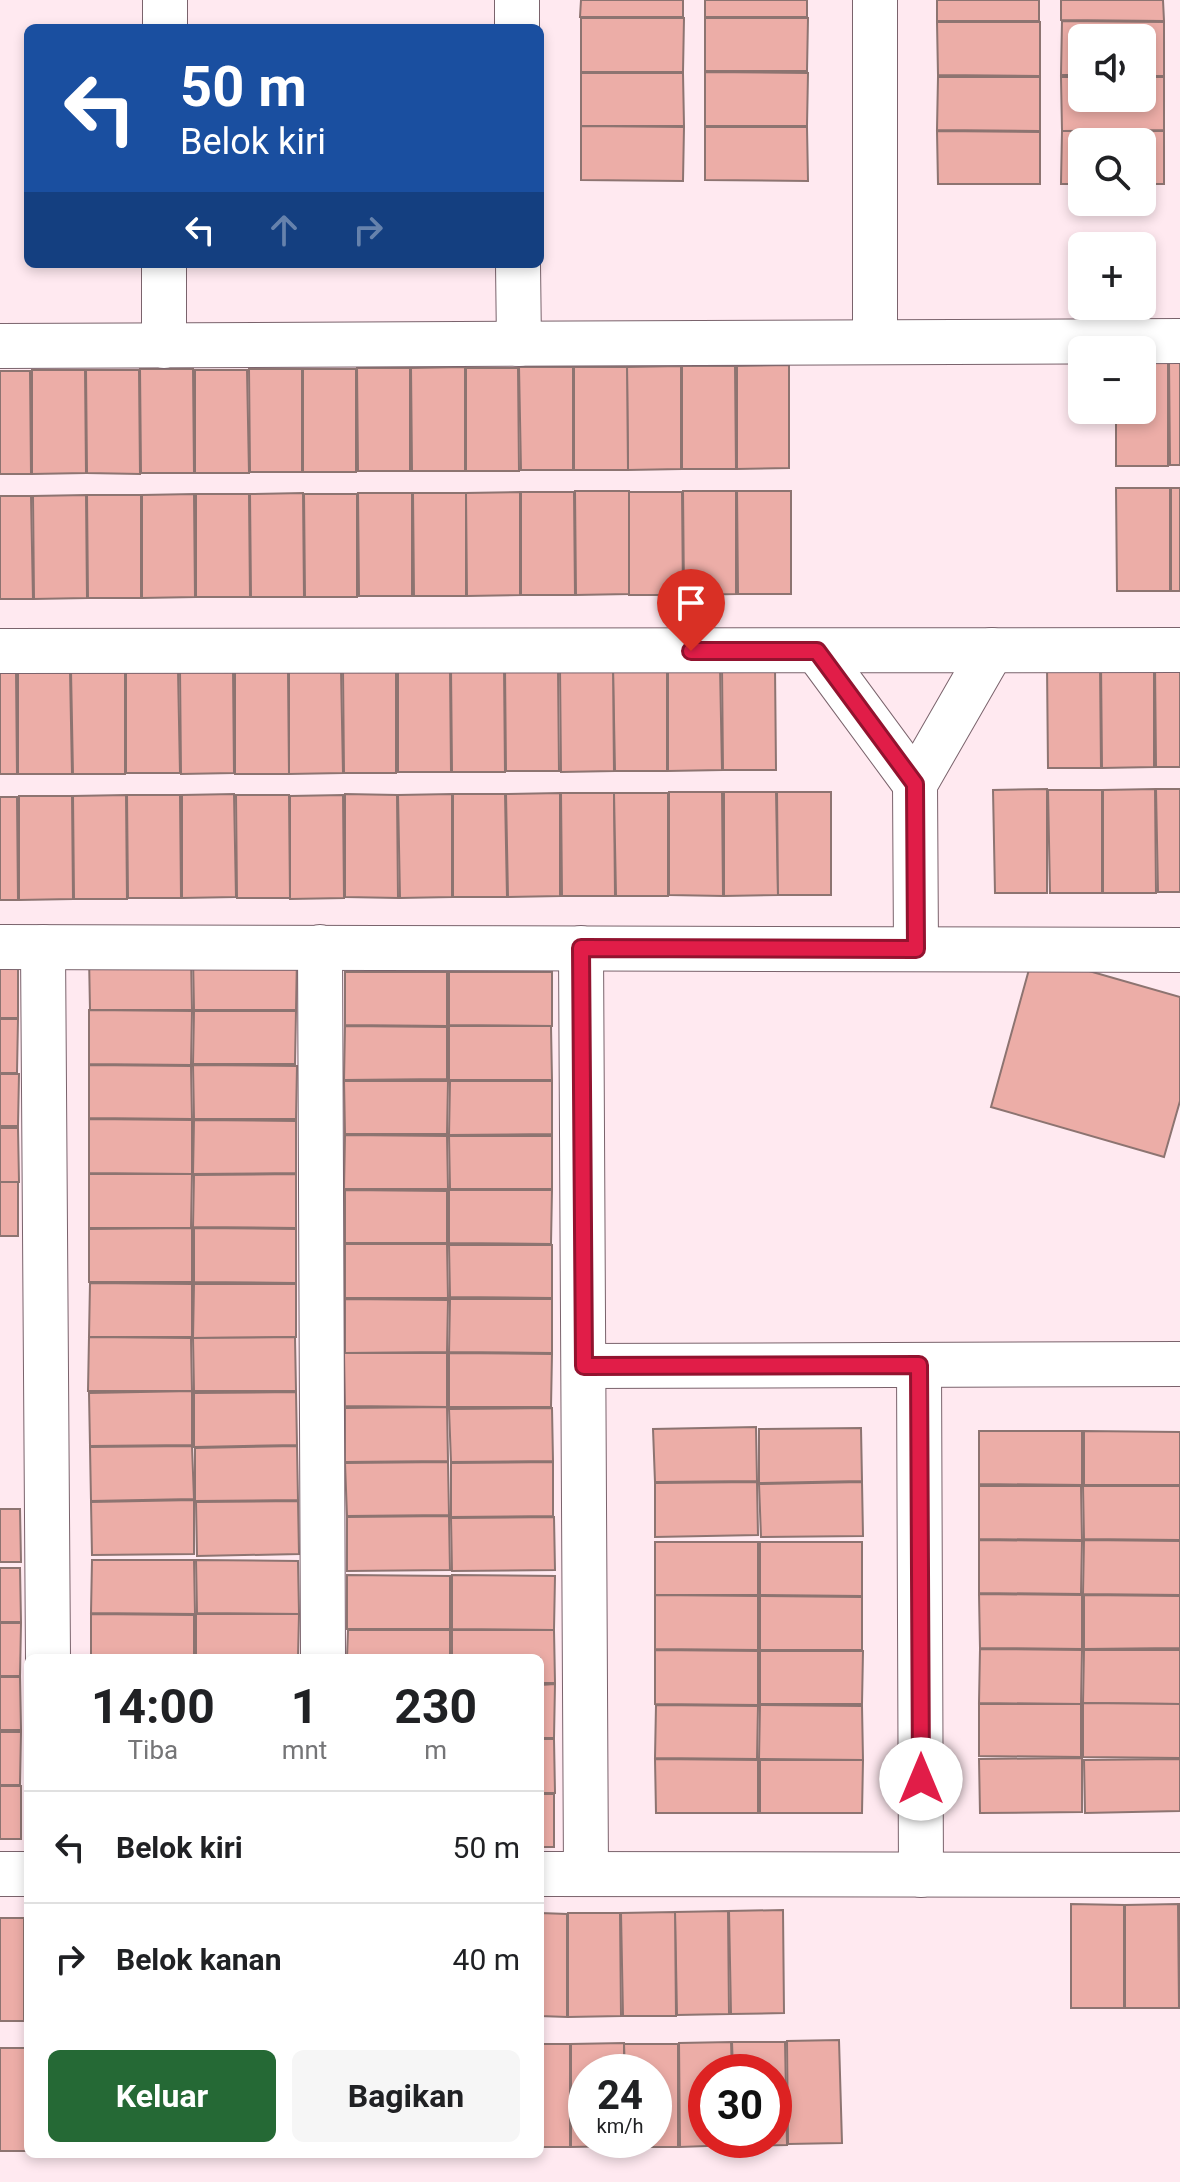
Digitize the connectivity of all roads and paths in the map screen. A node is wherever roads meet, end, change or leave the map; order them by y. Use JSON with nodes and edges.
{"nodes":[{"id":1,"x":165,"y":0,"type":"edge"},
{"id":2,"x":517,"y":0,"type":"edge"},
{"id":3,"x":875,"y":0,"type":"edge"},
{"id":4,"x":165,"y":24,"type":"edge"},
{"id":5,"x":517,"y":24,"type":"edge"},
{"id":6,"x":164,"y":268,"type":"edge"},
{"id":7,"x":518,"y":268,"type":"edge"},
{"id":8,"x":1180,"y":341,"type":"edge"},
{"id":9,"x":875,"y":342,"type":"junction"},
{"id":10,"x":519,"y":344,"type":"junction"},
{"id":11,"x":0,"y":346,"type":"edge"},
{"id":12,"x":164,"y":346,"type":"junction"},
{"id":13,"x":992,"y":650,"type":"junction"},
{"id":14,"x":1180,"y":650,"type":"edge"},
{"id":15,"x":0,"y":651,"type":"edge"},
{"id":16,"x":817,"y":651,"type":"junction"},
{"id":17,"x":915,"y":784,"type":"junction"},
{"id":18,"x":0,"y":947,"type":"edge"},
{"id":19,"x":43,"y":947,"type":"junction"},
{"id":20,"x":320,"y":947,"type":"junction"},
{"id":21,"x":581,"y":948,"type":"junction"},
{"id":22,"x":916,"y":949,"type":"junction"},
{"id":23,"x":1180,"y":950,"type":"edge"},
{"id":24,"x":1180,"y":1364,"type":"edge"},
{"id":25,"x":919,"y":1365,"type":"junction"},
{"id":26,"x":584,"y":1366,"type":"junction"},
{"id":27,"x":48,"y":1654,"type":"edge"},
{"id":28,"x":323,"y":1654,"type":"edge"},
{"id":29,"x":0,"y":1874,"type":"edge"},
{"id":30,"x":24,"y":1874,"type":"edge"},
{"id":31,"x":544,"y":1874,"type":"edge"},
{"id":32,"x":586,"y":1874,"type":"junction"},
{"id":33,"x":921,"y":1875,"type":"junction"},
{"id":34,"x":1180,"y":1875,"type":"edge"}],
"edges":[{"from":1,"to":4,"type":"street"},
{"from":2,"to":5,"type":"street"},
{"from":3,"to":9,"type":"street"},
{"from":6,"to":12,"type":"street"},
{"from":7,"to":10,"type":"street"},
{"from":8,"to":9,"type":"street"},
{"from":9,"to":10,"type":"street"},
{"from":10,"to":12,"type":"street"},
{"from":11,"to":12,"type":"street"},
{"from":13,"to":14,"type":"street"},
{"from":13,"to":16,"type":"street"},
{"from":13,"to":17,"type":"street"},
{"from":15,"to":16,"type":"street"},
{"from":16,"to":17,"type":"street"},
{"from":17,"to":22,"type":"street"},
{"from":18,"to":19,"type":"street"},
{"from":19,"to":20,"type":"street"},
{"from":19,"to":27,"type":"street"},
{"from":20,"to":21,"type":"street"},
{"from":20,"to":28,"type":"street"},
{"from":21,"to":22,"type":"street"},
{"from":21,"to":26,"type":"street"},
{"from":22,"to":23,"type":"street"},
{"from":24,"to":25,"type":"street"},
{"from":25,"to":26,"type":"street"},
{"from":25,"to":33,"type":"street"},
{"from":26,"to":32,"type":"street"},
{"from":29,"to":30,"type":"street"},
{"from":31,"to":32,"type":"street"},
{"from":32,"to":33,"type":"street"},
{"from":33,"to":34,"type":"street"}]}
